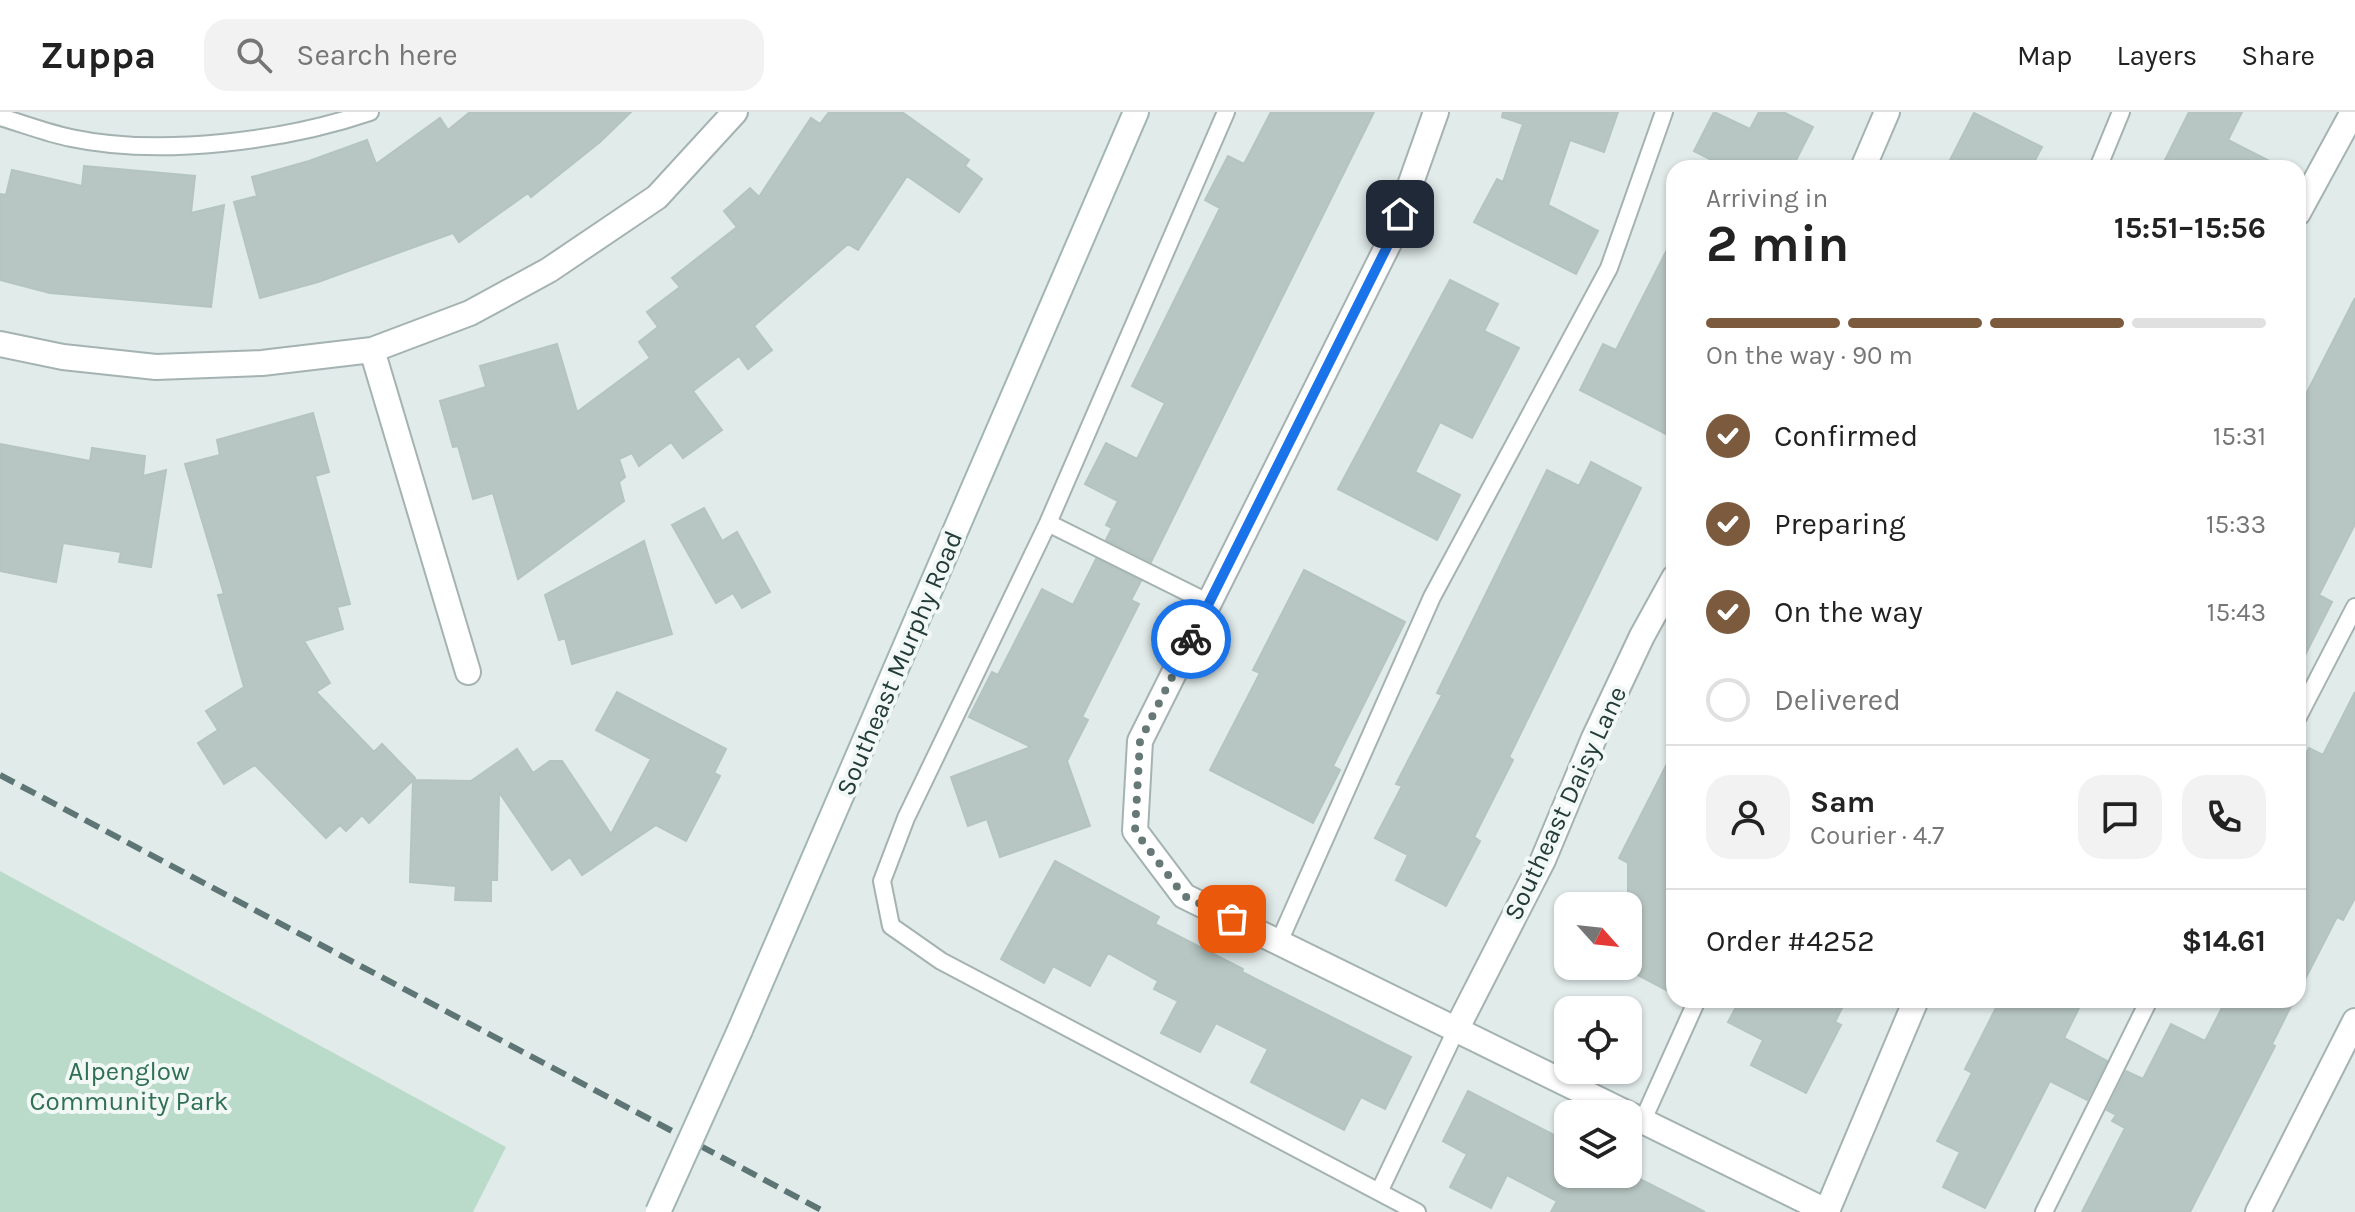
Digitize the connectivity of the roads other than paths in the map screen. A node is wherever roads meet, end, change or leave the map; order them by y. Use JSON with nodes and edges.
{"nodes":[{"id":1,"x":370,"y":112,"type":"edge"},
{"id":2,"x":735,"y":112,"type":"edge"},
{"id":3,"x":1136,"y":112,"type":"edge"},
{"id":4,"x":1226,"y":112,"type":"edge"},
{"id":5,"x":1436,"y":112,"type":"edge"},
{"id":6,"x":1664,"y":112,"type":"edge"},
{"id":7,"x":1887,"y":112,"type":"edge"},
{"id":8,"x":2121,"y":112,"type":"edge"},
{"id":9,"x":2353,"y":112,"type":"edge"},
{"id":10,"x":0,"y":117,"type":"edge"},
{"id":11,"x":1866,"y":160,"type":"edge"},
{"id":12,"x":2101,"y":160,"type":"edge"},
{"id":13,"x":2306,"y":198,"type":"edge"},
{"id":14,"x":0,"y":344,"type":"edge"},
{"id":15,"x":372,"y":350,"type":"junction"},
{"id":16,"x":1048,"y":523,"type":"junction"},
{"id":17,"x":1666,"y":592,"type":"edge"},
{"id":18,"x":1209,"y":603,"type":"junction"},
{"id":19,"x":2355,"y":607,"type":"edge"},
{"id":20,"x":468,"y":672,"type":"dead end"},
{"id":21,"x":2306,"y":702,"type":"edge"},
{"id":22,"x":1279,"y":942,"type":"junction"},
{"id":23,"x":1693,"y":1008,"type":"edge"},
{"id":24,"x":1913,"y":1008,"type":"edge"},
{"id":25,"x":2145,"y":1008,"type":"edge"},
{"id":26,"x":2355,"y":1021,"type":"edge"},
{"id":27,"x":1457,"y":1028,"type":"junction"},
{"id":28,"x":1643,"y":1120,"type":"junction"},
{"id":29,"x":1379,"y":1192,"type":"junction"},
{"id":30,"x":658,"y":1212,"type":"edge"},
{"id":31,"x":1417,"y":1212,"type":"edge"},
{"id":32,"x":1827,"y":1212,"type":"edge"},
{"id":33,"x":2044,"y":1212,"type":"edge"},
{"id":34,"x":2258,"y":1212,"type":"edge"}],
"edges":[{"from":1,"to":10,"type":"lane"},
{"from":2,"to":15,"type":"street"},
{"from":3,"to":30,"type":"street","name":"Southeast Murphy Road","bridge":true},
{"from":4,"to":16,"type":"lane"},
{"from":5,"to":18,"type":"street"},
{"from":6,"to":22,"type":"lane"},
{"from":7,"to":11,"type":"street"},
{"from":8,"to":12,"type":"lane"},
{"from":9,"to":13,"type":"street"},
{"from":14,"to":15,"type":"street"},
{"from":15,"to":20,"type":"street"},
{"from":16,"to":18,"type":"lane"},
{"from":16,"to":29,"type":"lane"},
{"from":17,"to":27,"type":"street","name":"Southeast Daisy Lane"},
{"from":18,"to":22,"type":"street"},
{"from":19,"to":21,"type":"lane"},
{"from":22,"to":27,"type":"street"},
{"from":23,"to":28,"type":"lane"},
{"from":24,"to":32,"type":"street"},
{"from":25,"to":33,"type":"lane"},
{"from":26,"to":34,"type":"street"},
{"from":27,"to":28,"type":"street"},
{"from":27,"to":29,"type":"lane"},
{"from":28,"to":32,"type":"street"},
{"from":29,"to":31,"type":"lane"}]}
